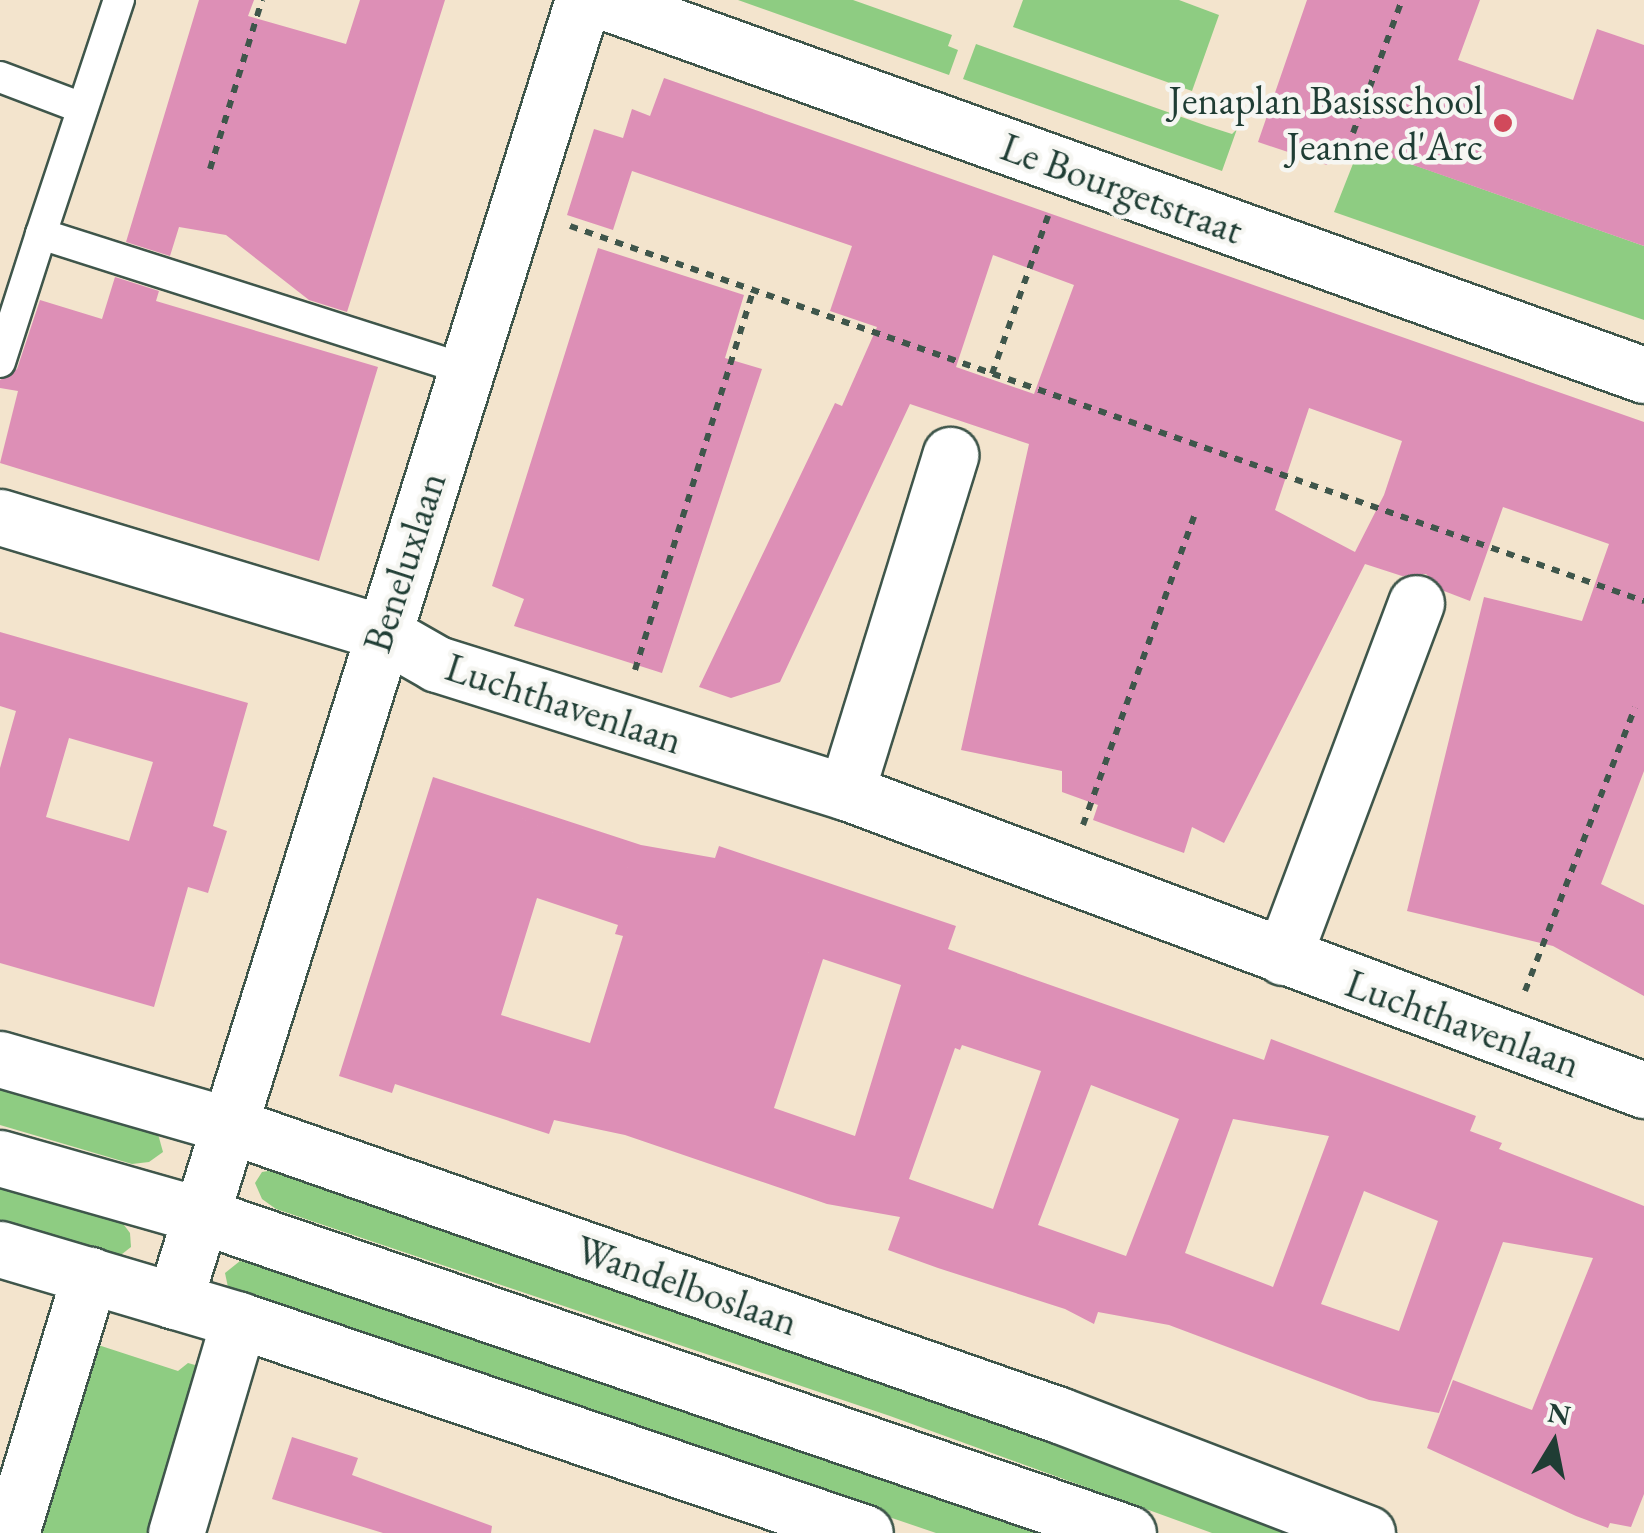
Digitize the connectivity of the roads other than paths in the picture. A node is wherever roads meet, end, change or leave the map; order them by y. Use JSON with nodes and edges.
{"nodes":[{"id":1,"x":119,"y":0,"type":"edge"},
{"id":2,"x":583,"y":0,"type":"edge"},
{"id":3,"x":600,"y":0,"type":"edge"},
{"id":4,"x":0,"y":78,"type":"edge"},
{"id":5,"x":82,"y":108,"type":"junction"},
{"id":6,"x":41,"y":234,"type":"junction"},
{"id":7,"x":0,"y":362,"type":"edge"},
{"id":8,"x":466,"y":370,"type":"junction"},
{"id":9,"x":1644,"y":375,"type":"edge"},
{"id":10,"x":950,"y":455,"type":"dead end"},
{"id":11,"x":0,"y":517,"type":"edge"},
{"id":12,"x":1416,"y":603,"type":"dead end"},
{"id":13,"x":381,"y":632,"type":"junction"},
{"id":14,"x":846,"y":792,"type":"junction"},
{"id":15,"x":1283,"y":957,"type":"junction"},
{"id":16,"x":0,"y":1059,"type":"edge"},
{"id":17,"x":1644,"y":1090,"type":"edge"},
{"id":18,"x":229,"y":1125,"type":"junction"},
{"id":19,"x":0,"y":1158,"type":"edge"},
{"id":20,"x":200,"y":1215,"type":"junction"},
{"id":21,"x":0,"y":1249,"type":"edge"},
{"id":22,"x":90,"y":1275,"type":"junction"},
{"id":23,"x":174,"y":1300,"type":"junction"},
{"id":24,"x":238,"y":1320,"type":"junction"},
{"id":25,"x":11,"y":1533,"type":"edge"},
{"id":26,"x":176,"y":1533,"type":"edge"},
{"id":27,"x":865,"y":1533,"type":"edge"},
{"id":28,"x":1128,"y":1533,"type":"edge"},
{"id":29,"x":1367,"y":1533,"type":"edge"}],
"edges":[{"from":1,"to":5,"type":"lane"},
{"from":2,"to":8,"type":"street","name":"Beneluxlaan"},
{"from":3,"to":9,"type":"street","name":"Le Bourgetstraat"},
{"from":4,"to":5,"type":"lane"},
{"from":5,"to":6,"type":"lane"},
{"from":6,"to":7,"type":"lane"},
{"from":6,"to":8,"type":"lane"},
{"from":8,"to":13,"type":"street","name":"Beneluxlaan"},
{"from":10,"to":14,"type":"street"},
{"from":11,"to":13,"type":"street","name":"Luchthavenlaan"},
{"from":12,"to":15,"type":"street"},
{"from":13,"to":14,"type":"street","name":"Luchthavenlaan"},
{"from":13,"to":18,"type":"street","name":"Beneluxlaan"},
{"from":14,"to":15,"type":"street","name":"Luchthavenlaan"},
{"from":15,"to":17,"type":"street","name":"Luchthavenlaan"},
{"from":16,"to":18,"type":"street","name":"Wandelboslaan"},
{"from":18,"to":20,"type":"street","name":"Beneluxlaan"},
{"from":18,"to":29,"type":"street","name":"Wandelboslaan"},
{"from":19,"to":20,"type":"street"},
{"from":20,"to":23,"type":"street","name":"Beneluxlaan"},
{"from":20,"to":28,"type":"street"},
{"from":21,"to":22,"type":"street"},
{"from":22,"to":23,"type":"street"},
{"from":22,"to":25,"type":"street"},
{"from":23,"to":24,"type":"street"},
{"from":24,"to":26,"type":"street"},
{"from":24,"to":27,"type":"street"}]}
